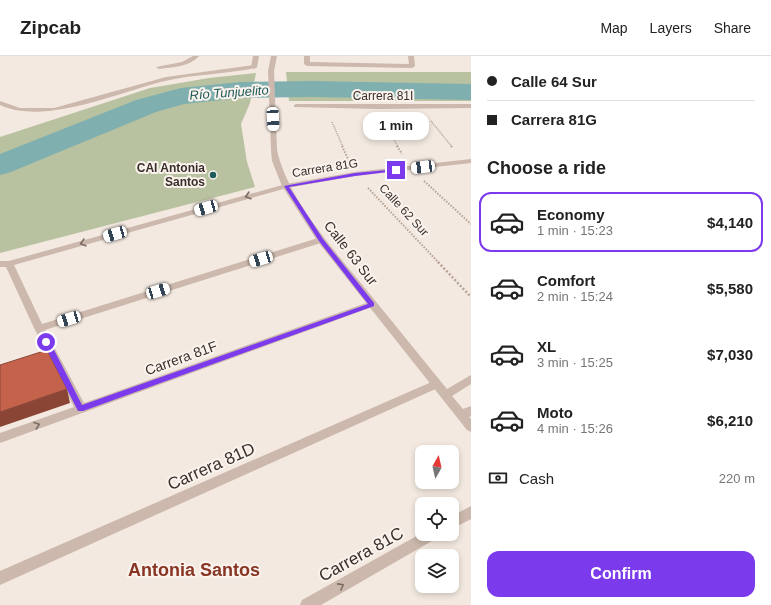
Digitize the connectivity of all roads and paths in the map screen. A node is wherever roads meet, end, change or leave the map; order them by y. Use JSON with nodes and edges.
{"nodes":[{"id":1,"x":196,"y":56,"type":"edge"},
{"id":2,"x":256,"y":56,"type":"edge"},
{"id":3,"x":274,"y":56,"type":"edge"},
{"id":4,"x":307,"y":56,"type":"edge"},
{"id":5,"x":411,"y":56,"type":"edge"},
{"id":6,"x":159,"y":67,"type":"dead end"},
{"id":7,"x":0,"y":103,"type":"edge"},
{"id":8,"x":296,"y":106,"type":"dead end"},
{"id":9,"x":471,"y":106,"type":"edge"},
{"id":10,"x":325,"y":107,"type":"junction"},
{"id":11,"x":420,"y":107,"type":"junction"},
{"id":12,"x":467,"y":161,"type":"edge"},
{"id":13,"x":355,"y":174,"type":"junction"},
{"id":14,"x":286,"y":186,"type":"junction"},
{"id":15,"x":321,"y":240,"type":"junction"},
{"id":16,"x":5,"y":264,"type":"edge"},
{"id":17,"x":471,"y":297,"type":"edge"},
{"id":18,"x":372,"y":304,"type":"junction"},
{"id":19,"x":39,"y":328,"type":"junction"},
{"id":20,"x":471,"y":378,"type":"edge"},
{"id":21,"x":436,"y":384,"type":"junction"},
{"id":22,"x":445,"y":395,"type":"junction"},
{"id":23,"x":81,"y":409,"type":"junction"},
{"id":24,"x":466,"y":413,"type":"edge"},
{"id":25,"x":471,"y":427,"type":"edge"},
{"id":26,"x":0,"y":438,"type":"edge"},
{"id":27,"x":471,"y":512,"type":"edge"},
{"id":28,"x":459,"y":519,"type":"edge"},
{"id":29,"x":420,"y":541,"type":"edge"},
{"id":30,"x":0,"y":578,"type":"edge"},
{"id":31,"x":306,"y":605,"type":"edge"}],
"edges":[{"from":1,"to":6,"type":"street"},
{"from":2,"to":7,"type":"street"},
{"from":3,"to":14,"type":"street","name":"Calle 63 Sur"},
{"from":4,"to":5,"type":"street"},
{"from":8,"to":10,"type":"street","name":"Carrera 81I"},
{"from":9,"to":11,"type":"street","name":"Carrera 81I"},
{"from":10,"to":11,"type":"street","name":"Carrera 81I"},
{"from":10,"to":13,"type":"path","name":"Calle 62 Sur"},
{"from":11,"to":12,"type":"path"},
{"from":12,"to":13,"type":"street","name":"Carrera 81G"},
{"from":13,"to":14,"type":"street","name":"Carrera 81G"},
{"from":13,"to":17,"type":"path","name":"Calle 62 Sur"},
{"from":14,"to":15,"type":"street","name":"Calle 63 Sur"},
{"from":14,"to":16,"type":"street","name":"Carrera 81G","one_way":true},
{"from":15,"to":18,"type":"street","name":"Calle 63 Sur"},
{"from":15,"to":19,"type":"street"},
{"from":16,"to":19,"type":"street"},
{"from":18,"to":21,"type":"street","name":"Calle 63 Sur"},
{"from":18,"to":23,"type":"street","name":"Carrera 81F"},
{"from":19,"to":23,"type":"street"},
{"from":20,"to":22,"type":"street"},
{"from":21,"to":22,"type":"street","name":"Calle 63 Sur"},
{"from":21,"to":30,"type":"street","name":"Carrera 81D"},
{"from":22,"to":24,"type":"street","name":"Calle 63 Sur"},
{"from":26,"to":23,"type":"street","name":"Carrera 81F","one_way":true},
{"from":24,"to":25,"type":"street","name":"Calle 63 Sur"},
{"from":27,"to":28,"type":"street"},
{"from":31,"to":29,"type":"street","name":"Carrera 81C","one_way":true}]}
